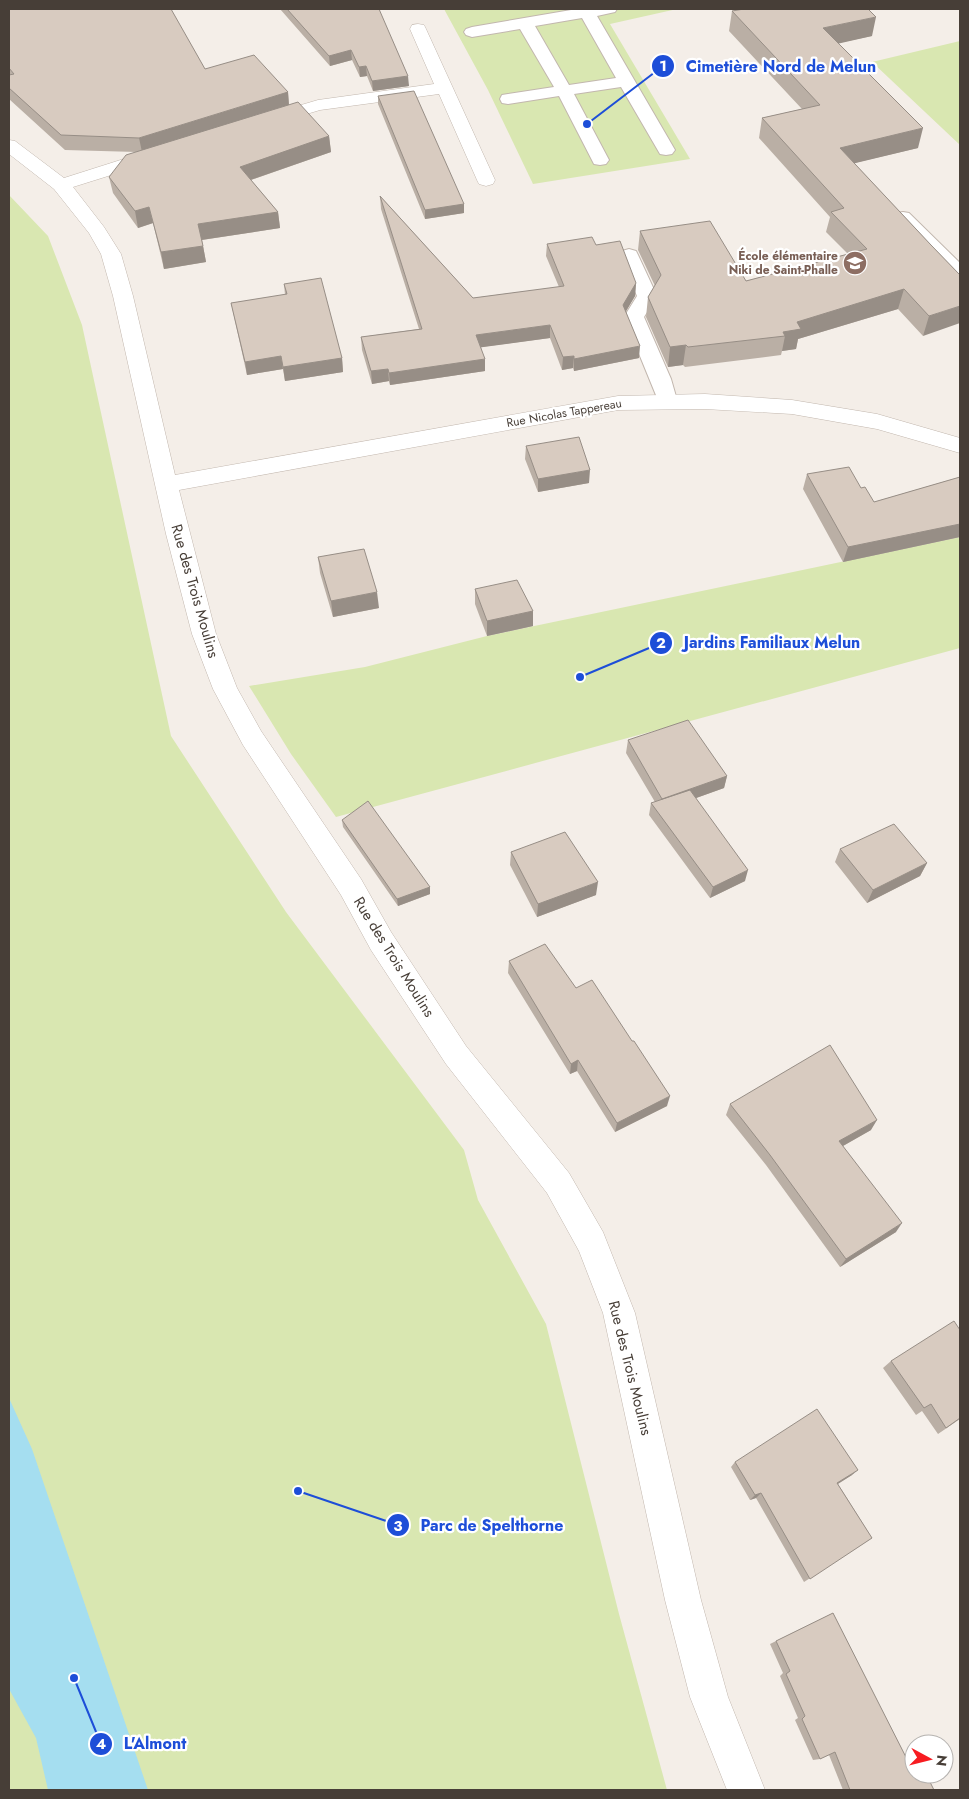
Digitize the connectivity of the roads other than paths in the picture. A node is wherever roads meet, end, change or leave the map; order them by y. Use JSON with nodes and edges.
{"nodes":[{"id":1,"x":609,"y":9,"type":"edge"},
{"id":2,"x":586,"y":10,"type":"edge"},
{"id":3,"x":525,"y":24,"type":"junction"},
{"id":4,"x":418,"y":29,"type":"dead end"},
{"id":5,"x":472,"y":32,"type":"dead end"},
{"id":6,"x":626,"y":82,"type":"junction"},
{"id":7,"x":445,"y":88,"type":"junction"},
{"id":8,"x":564,"y":90,"type":"junction"},
{"id":9,"x":508,"y":99,"type":"dead end"},
{"id":10,"x":254,"y":125,"type":"edge"},
{"id":11,"x":9,"y":145,"type":"edge"},
{"id":12,"x":172,"y":150,"type":"edge"},
{"id":13,"x":666,"y":150,"type":"dead end"},
{"id":14,"x":600,"y":160,"type":"dead end"},
{"id":15,"x":486,"y":180,"type":"dead end"},
{"id":16,"x":61,"y":185,"type":"junction"},
{"id":17,"x":892,"y":206,"type":"edge"},
{"id":18,"x":629,"y":255,"type":"dead end"},
{"id":19,"x":960,"y":274,"type":"edge"},
{"id":20,"x":667,"y":400,"type":"junction"},
{"id":21,"x":960,"y":446,"type":"edge"},
{"id":22,"x":168,"y":484,"type":"junction"},
{"id":23,"x":746,"y":1790,"type":"edge"}],
"edges":[{"from":1,"to":2,"type":"lane"},
{"from":2,"to":3,"type":"lane"},
{"from":2,"to":6,"type":"lane"},
{"from":3,"to":5,"type":"lane"},
{"from":3,"to":8,"type":"lane"},
{"from":4,"to":7,"type":"street"},
{"from":6,"to":8,"type":"lane"},
{"from":6,"to":13,"type":"lane"},
{"from":7,"to":10,"type":"street"},
{"from":7,"to":15,"type":"street"},
{"from":8,"to":9,"type":"lane"},
{"from":8,"to":14,"type":"lane"},
{"from":11,"to":16,"type":"street","name":"Rue des Trois Moulins"},
{"from":12,"to":16,"type":"street"},
{"from":16,"to":22,"type":"street","name":"Rue des Trois Moulins"},
{"from":17,"to":19,"type":"lane"},
{"from":18,"to":20,"type":"lane"},
{"from":20,"to":21,"type":"street","name":"Rue Nicolas Tappereau"},
{"from":20,"to":22,"type":"street","name":"Rue Nicolas Tappereau"},
{"from":22,"to":23,"type":"street","name":"Rue des Trois Moulins"}]}
